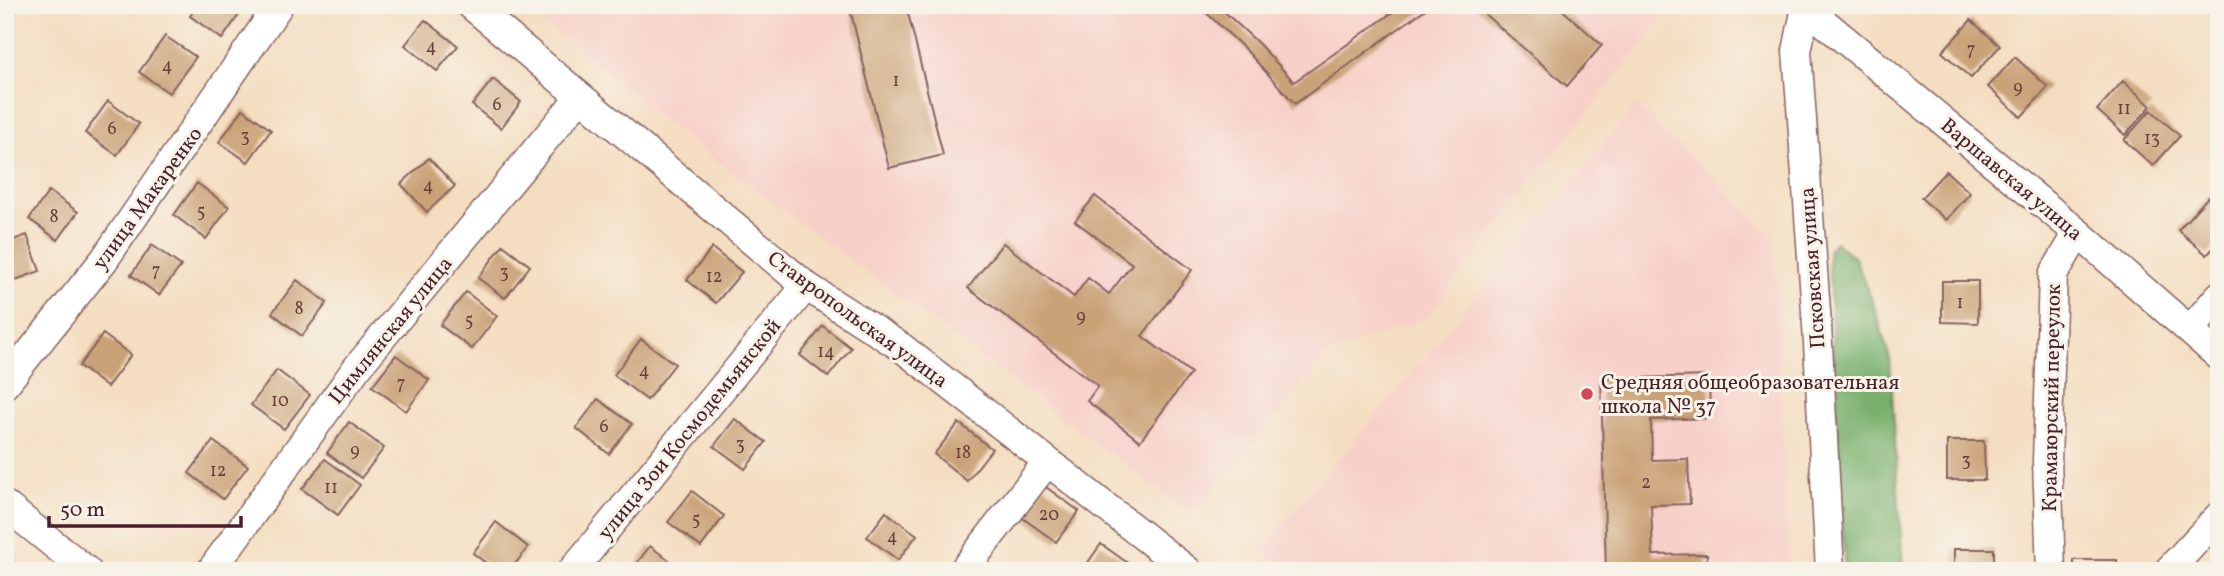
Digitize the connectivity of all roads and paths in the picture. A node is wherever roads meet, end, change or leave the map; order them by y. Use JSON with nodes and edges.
{"nodes":[{"id":1,"x":279,"y":5,"type":"edge"},
{"id":2,"x":471,"y":5,"type":"edge"},
{"id":3,"x":1805,"y":6,"type":"edge"},
{"id":4,"x":579,"y":98,"type":"junction"},
{"id":5,"x":2078,"y":233,"type":"junction"},
{"id":6,"x":806,"y":286,"type":"junction"},
{"id":7,"x":2219,"y":296,"type":"edge"},
{"id":8,"x":2190,"y":330,"type":"junction"},
{"id":9,"x":2219,"y":356,"type":"edge"},
{"id":10,"x":5,"y":384,"type":"edge"},
{"id":11,"x":1047,"y":462,"type":"junction"},
{"id":12,"x":5,"y":505,"type":"edge"},
{"id":13,"x":2219,"y":516,"type":"edge"},
{"id":14,"x":87,"y":571,"type":"edge"},
{"id":15,"x":211,"y":571,"type":"edge"},
{"id":16,"x":572,"y":571,"type":"edge"},
{"id":17,"x":963,"y":571,"type":"edge"},
{"id":18,"x":1188,"y":571,"type":"edge"},
{"id":19,"x":1830,"y":571,"type":"edge"},
{"id":20,"x":2051,"y":571,"type":"edge"},
{"id":21,"x":2168,"y":571,"type":"edge"}],
"edges":[{"from":1,"to":10,"type":"street","name":"улица Макаренко"},
{"from":2,"to":4,"type":"street","name":"Ставропольская улица"},
{"from":3,"to":5,"type":"street","name":"Варшавская улица"},
{"from":3,"to":19,"type":"street","name":"Псковская улица"},
{"from":4,"to":6,"type":"street","name":"Ставропольская улица"},
{"from":4,"to":15,"type":"street","name":"Цимлянская улица"},
{"from":5,"to":8,"type":"street","name":"Варшавская улица"},
{"from":5,"to":20,"type":"street","name":"Крамаюрский переулок"},
{"from":6,"to":11,"type":"street","name":"Ставропольская улица"},
{"from":6,"to":16,"type":"street","name":"улица Зои Космодемьянской"},
{"from":7,"to":8,"type":"street"},
{"from":8,"to":9,"type":"street","name":"Варшавская улица"},
{"from":11,"to":17,"type":"street"},
{"from":11,"to":18,"type":"street","name":"Ставропольская улица"},
{"from":12,"to":14,"type":"street"},
{"from":13,"to":21,"type":"street"}]}
